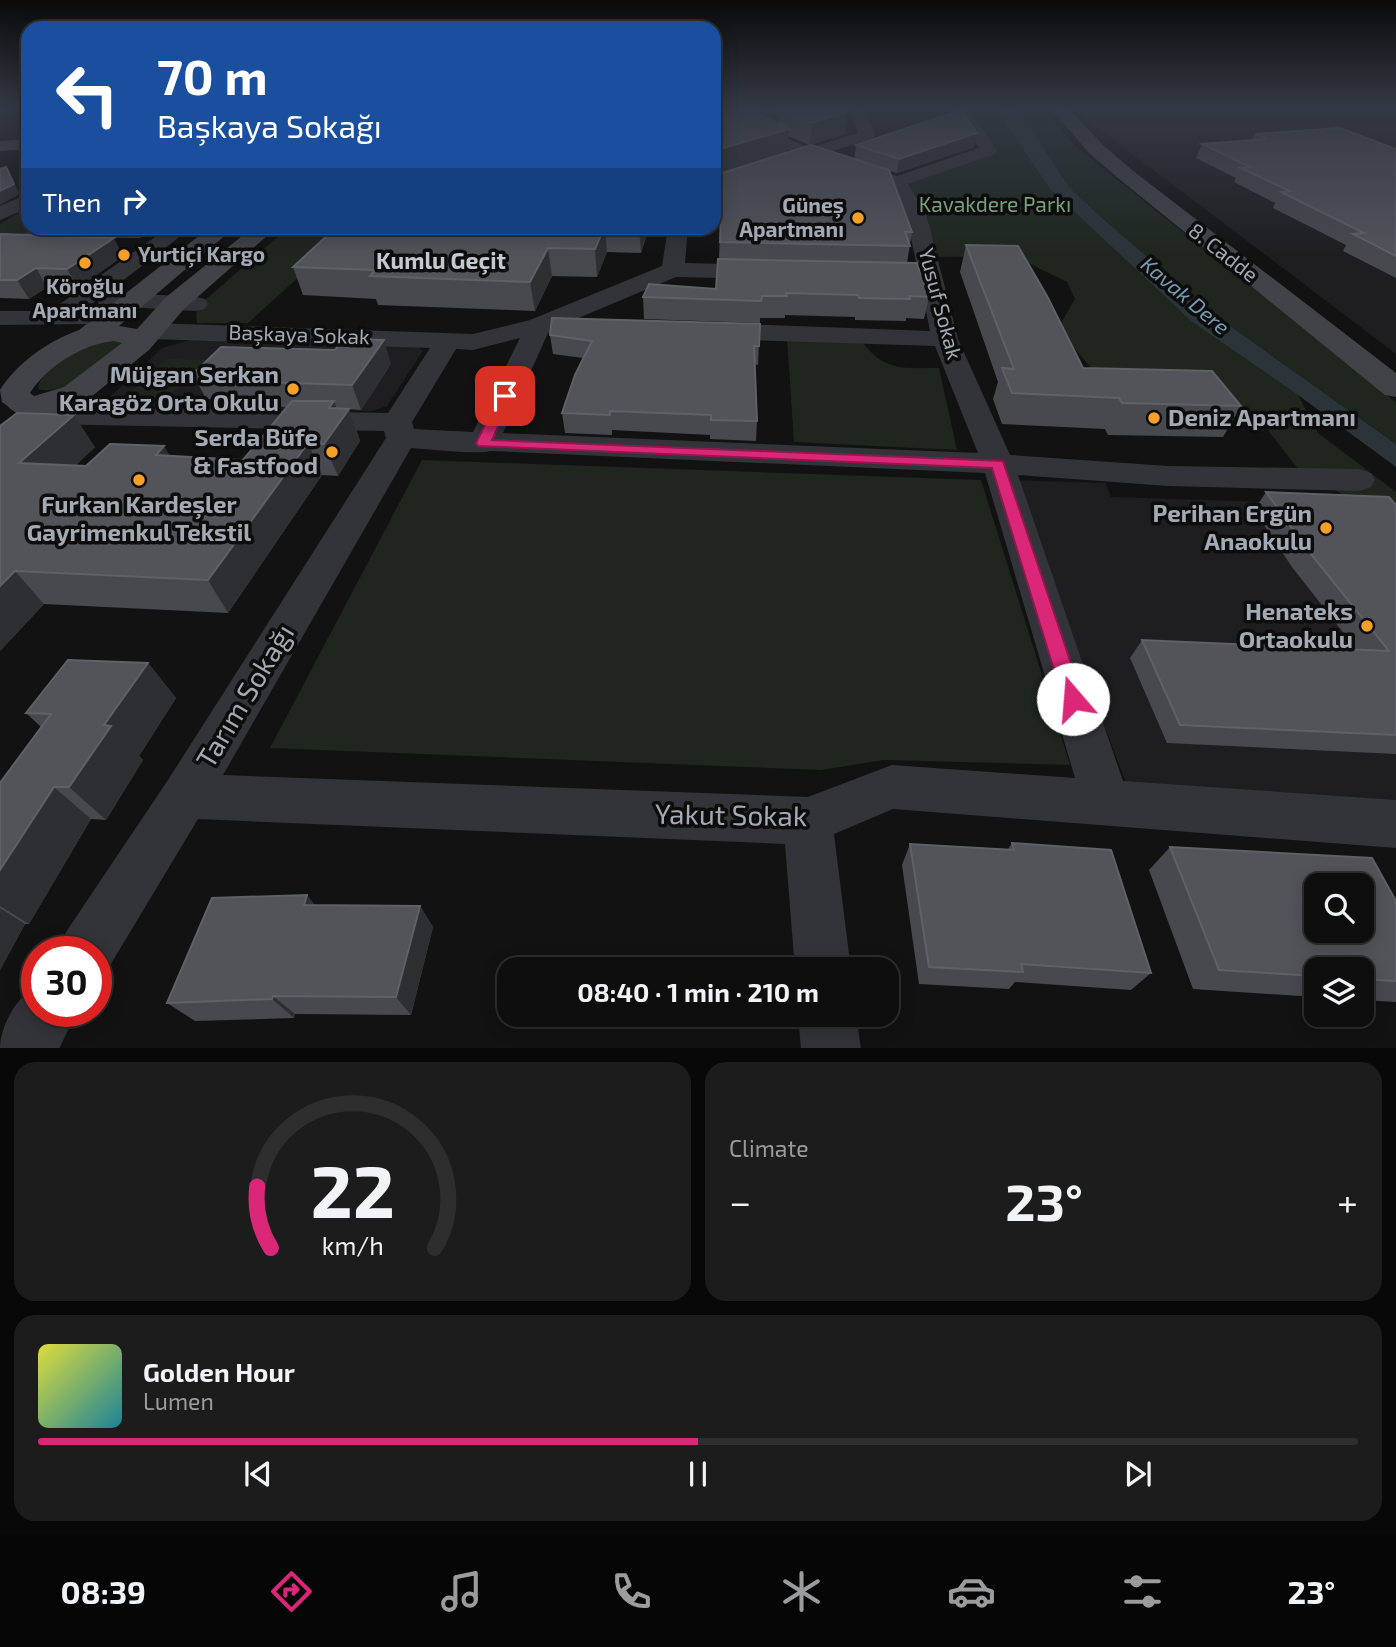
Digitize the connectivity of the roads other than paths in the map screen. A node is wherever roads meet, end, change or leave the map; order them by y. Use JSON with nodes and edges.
{"nodes":[{"id":1,"x":796,"y":157,"type":"edge"},
{"id":2,"x":820,"y":157,"type":"edge"},
{"id":3,"x":969,"y":157,"type":"edge"},
{"id":4,"x":1105,"y":157,"type":"edge"},
{"id":5,"x":721,"y":182,"type":"edge"},
{"id":6,"x":897,"y":182,"type":"junction"},
{"id":7,"x":21,"y":193,"type":"edge"},
{"id":8,"x":0,"y":195,"type":"edge"},
{"id":9,"x":21,"y":204,"type":"edge"},
{"id":10,"x":0,"y":214,"type":"edge"},
{"id":11,"x":30,"y":235,"type":"edge"},
{"id":12,"x":171,"y":235,"type":"edge"},
{"id":13,"x":214,"y":235,"type":"edge"},
{"id":14,"x":258,"y":235,"type":"edge"},
{"id":15,"x":677,"y":235,"type":"edge"},
{"id":16,"x":10,"y":244,"type":"edge"},
{"id":17,"x":60,"y":246,"type":"edge"},
{"id":18,"x":113,"y":247,"type":"edge"},
{"id":19,"x":153,"y":248,"type":"junction"},
{"id":20,"x":673,"y":270,"type":"junction"},
{"id":21,"x":781,"y":272,"type":"edge"},
{"id":22,"x":903,"y":274,"type":"edge"},
{"id":23,"x":930,"y":275,"type":"junction"},
{"id":24,"x":186,"y":304,"type":"junction"},
{"id":25,"x":109,"y":314,"type":"junction"},
{"id":26,"x":0,"y":318,"type":"edge"},
{"id":27,"x":57,"y":318,"type":"junction"},
{"id":28,"x":539,"y":325,"type":"junction"},
{"id":29,"x":620,"y":328,"type":"edge"},
{"id":30,"x":688,"y":331,"type":"edge"},
{"id":31,"x":145,"y":337,"type":"junction"},
{"id":32,"x":448,"y":340,"type":"junction"},
{"id":33,"x":945,"y":340,"type":"junction"},
{"id":34,"x":1396,"y":388,"type":"edge"},
{"id":35,"x":8,"y":394,"type":"edge"},
{"id":36,"x":53,"y":408,"type":"junction"},
{"id":37,"x":399,"y":430,"type":"junction"},
{"id":38,"x":19,"y":437,"type":"edge"},
{"id":39,"x":483,"y":443,"type":"junction"},
{"id":40,"x":998,"y":464,"type":"junction"},
{"id":41,"x":1359,"y":480,"type":"dead end"},
{"id":42,"x":186,"y":796,"type":"junction"},
{"id":43,"x":1107,"y":804,"type":"junction"},
{"id":44,"x":808,"y":821,"type":"junction"},
{"id":45,"x":1396,"y":824,"type":"edge"},
{"id":46,"x":96,"y":936,"type":"edge"},
{"id":47,"x":822,"y":957,"type":"edge"},
{"id":48,"x":38,"y":1027,"type":"edge"},
{"id":49,"x":828,"y":1027,"type":"edge"},
{"id":50,"x":24,"y":1048,"type":"edge"},
{"id":51,"x":831,"y":1048,"type":"edge"}],
"edges":[{"from":1,"to":5,"type":"street"},
{"from":2,"to":6,"type":"street"},
{"from":3,"to":6,"type":"street"},
{"from":4,"to":34,"type":"main road","name":"8. Cadde"},
{"from":6,"to":23,"type":"street","name":"Yusuf Sokak"},
{"from":7,"to":8,"type":"street"},
{"from":9,"to":10,"type":"street"},
{"from":11,"to":16,"type":"street"},
{"from":12,"to":19,"type":"street"},
{"from":13,"to":25,"type":"main road"},
{"from":14,"to":24,"type":"main road"},
{"from":15,"to":20,"type":"street"},
{"from":16,"to":17,"type":"street"},
{"from":18,"to":19,"type":"street"},
{"from":19,"to":27,"type":"street"},
{"from":20,"to":21,"type":"street"},
{"from":20,"to":28,"type":"street"},
{"from":22,"to":23,"type":"street"},
{"from":23,"to":33,"type":"street","name":"Yusuf Sokak"},
{"from":24,"to":25,"type":"street"},
{"from":24,"to":31,"type":"main road"},
{"from":25,"to":27,"type":"street"},
{"from":25,"to":31,"type":"main road"},
{"from":25,"to":35,"type":"main road"},
{"from":26,"to":27,"type":"street"},
{"from":28,"to":29,"type":"street"},
{"from":28,"to":32,"type":"street","name":"Başkaya Sokak"},
{"from":28,"to":39,"type":"street"},
{"from":30,"to":33,"type":"street"},
{"from":31,"to":32,"type":"street","name":"Başkaya Sokak"},
{"from":31,"to":36,"type":"main road"},
{"from":32,"to":37,"type":"street","name":"Tarım Sokağı"},
{"from":33,"to":40,"type":"street","name":"Yusuf Sokak"},
{"from":35,"to":36,"type":"main road"},
{"from":36,"to":37,"type":"street"},
{"from":36,"to":38,"type":"main road"},
{"from":37,"to":39,"type":"street"},
{"from":37,"to":42,"type":"street","name":"Tarım Sokağı"},
{"from":39,"to":40,"type":"street"},
{"from":40,"to":41,"type":"street"},
{"from":40,"to":43,"type":"street","name":"Yusuf Sokak"},
{"from":42,"to":44,"type":"street","name":"Yakut Sokak"},
{"from":42,"to":46,"type":"street","name":"Tarım Sokağı"},
{"from":43,"to":44,"type":"street","name":"Yakut Sokak"},
{"from":43,"to":45,"type":"street","name":"Yakut Sokak"},
{"from":44,"to":47,"type":"street"},
{"from":48,"to":50,"type":"street"},
{"from":49,"to":51,"type":"street"}]}
